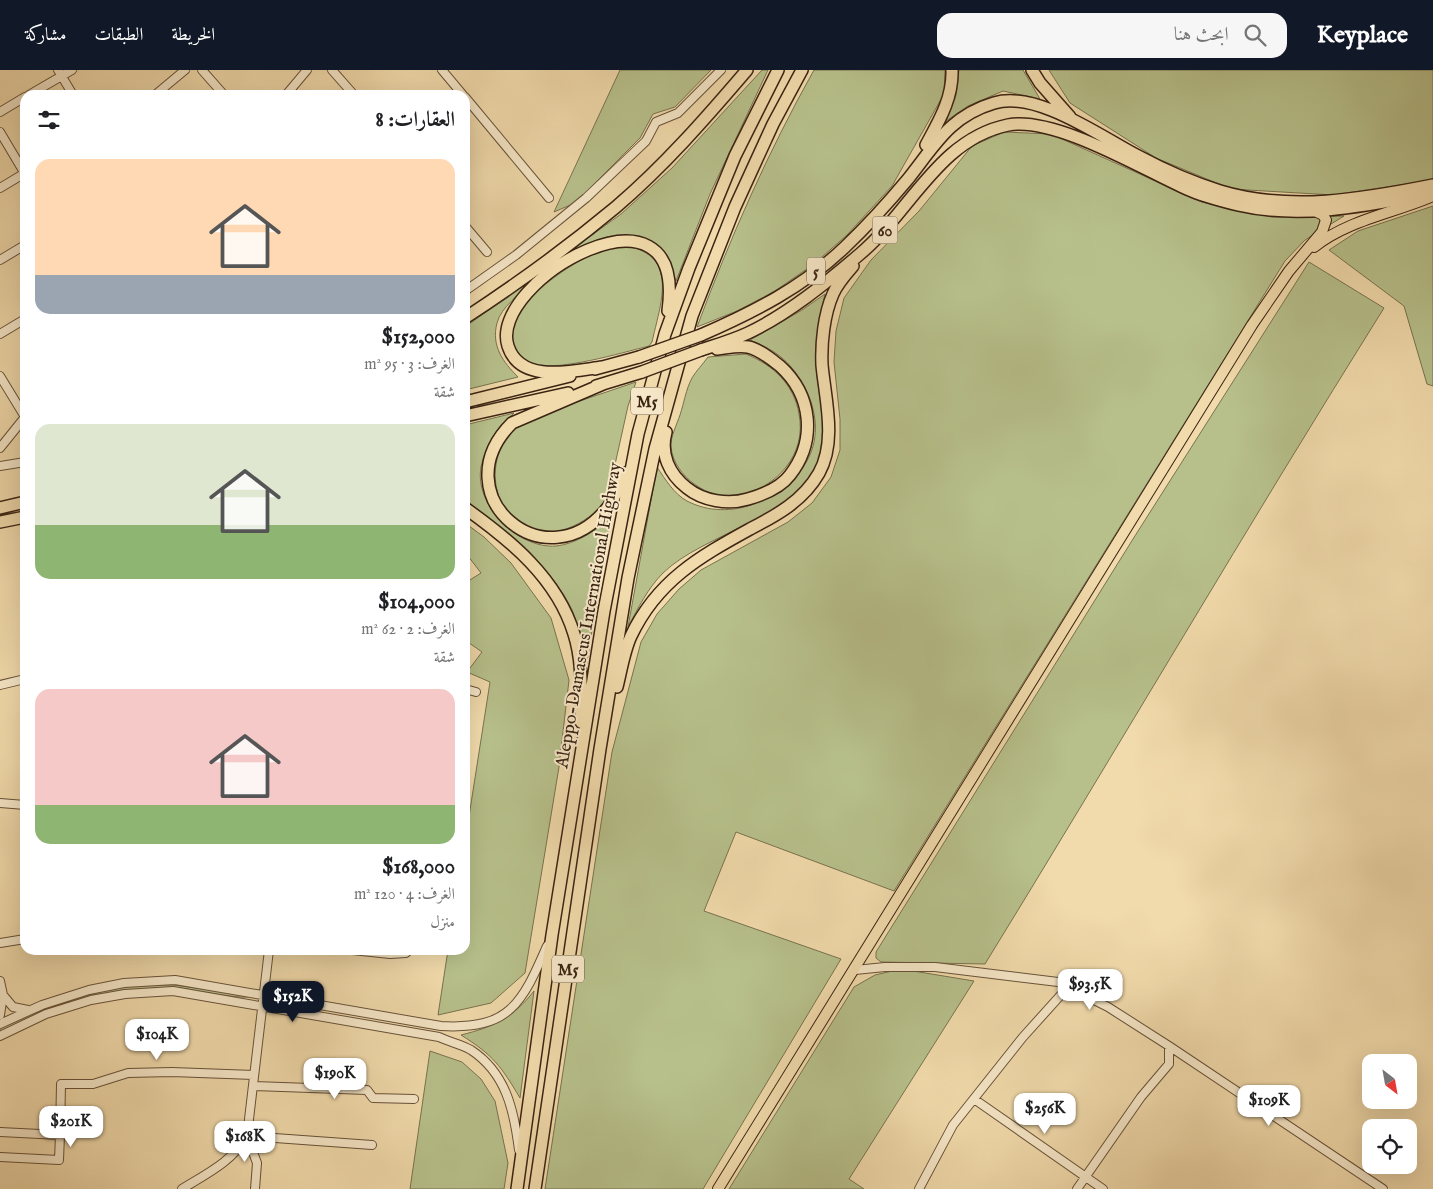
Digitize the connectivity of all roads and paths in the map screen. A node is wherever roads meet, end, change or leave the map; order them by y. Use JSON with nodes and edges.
{"nodes":[{"id":1,"x":72,"y":70,"type":"edge"},
{"id":2,"x":185,"y":70,"type":"edge"},
{"id":3,"x":202,"y":70,"type":"edge"},
{"id":4,"x":307,"y":70,"type":"edge"},
{"id":5,"x":332,"y":70,"type":"edge"},
{"id":6,"x":442,"y":70,"type":"edge"},
{"id":7,"x":721,"y":70,"type":"edge"},
{"id":8,"x":747,"y":70,"type":"edge"},
{"id":9,"x":778,"y":70,"type":"edge"},
{"id":10,"x":802,"y":70,"type":"edge"},
{"id":11,"x":952,"y":70,"type":"edge"},
{"id":12,"x":1032,"y":70,"type":"edge"},
{"id":13,"x":60,"y":73,"type":"edge"},
{"id":14,"x":36,"y":90,"type":"edge"},
{"id":15,"x":70,"y":90,"type":"edge"},
{"id":16,"x":161,"y":90,"type":"edge"},
{"id":17,"x":220,"y":90,"type":"edge"},
{"id":18,"x":290,"y":90,"type":"edge"},
{"id":19,"x":350,"y":90,"type":"edge"},
{"id":20,"x":459,"y":90,"type":"edge"},
{"id":21,"x":20,"y":100,"type":"edge"},
{"id":22,"x":470,"y":103,"type":"edge"},
{"id":23,"x":0,"y":112,"type":"edge"},
{"id":24,"x":1072,"y":120,"type":"junction"},
{"id":25,"x":0,"y":132,"type":"edge"},
{"id":26,"x":20,"y":165,"type":"edge"},
{"id":27,"x":20,"y":176,"type":"edge"},
{"id":28,"x":909,"y":177,"type":"junction"},
{"id":29,"x":1433,"y":185,"type":"edge"},
{"id":30,"x":0,"y":188,"type":"edge"},
{"id":31,"x":1433,"y":195,"type":"edge"},
{"id":32,"x":549,"y":198,"type":"dead end"},
{"id":33,"x":1313,"y":210,"type":"junction"},
{"id":34,"x":470,"y":232,"type":"edge"},
{"id":35,"x":20,"y":248,"type":"edge"},
{"id":36,"x":487,"y":252,"type":"dead end"},
{"id":37,"x":861,"y":253,"type":"junction"},
{"id":38,"x":1303,"y":256,"type":"junction"},
{"id":39,"x":0,"y":260,"type":"edge"},
{"id":40,"x":470,"y":287,"type":"edge"},
{"id":41,"x":470,"y":315,"type":"edge"},
{"id":42,"x":20,"y":322,"type":"edge"},
{"id":43,"x":0,"y":334,"type":"edge"},
{"id":44,"x":665,"y":334,"type":"junction"},
{"id":45,"x":701,"y":350,"type":"junction"},
{"id":46,"x":602,"y":367,"type":"junction"},
{"id":47,"x":0,"y":376,"type":"edge"},
{"id":48,"x":676,"y":378,"type":"junction"},
{"id":49,"x":603,"y":384,"type":"junction"},
{"id":50,"x":470,"y":401,"type":"edge"},
{"id":51,"x":20,"y":409,"type":"edge"},
{"id":52,"x":470,"y":415,"type":"edge"},
{"id":53,"x":20,"y":423,"type":"edge"},
{"id":54,"x":638,"y":434,"type":"junction"},
{"id":55,"x":0,"y":448,"type":"edge"},
{"id":56,"x":20,"y":463,"type":"edge"},
{"id":57,"x":0,"y":466,"type":"edge"},
{"id":58,"x":20,"y":503,"type":"edge"},
{"id":59,"x":0,"y":508,"type":"edge"},
{"id":60,"x":470,"y":512,"type":"edge"},
{"id":61,"x":20,"y":518,"type":"edge"},
{"id":62,"x":0,"y":522,"type":"edge"},
{"id":63,"x":20,"y":680,"type":"edge"},
{"id":64,"x":0,"y":685,"type":"edge"},
{"id":65,"x":470,"y":690,"type":"edge"},
{"id":66,"x":476,"y":692,"type":"dead end"},
{"id":67,"x":600,"y":749,"type":"junction"},
{"id":68,"x":582,"y":751,"type":"junction"},
{"id":69,"x":0,"y":803,"type":"edge"},
{"id":70,"x":20,"y":805,"type":"edge"},
{"id":71,"x":552,"y":935,"type":"junction"},
{"id":72,"x":20,"y":939,"type":"edge"},
{"id":73,"x":0,"y":943,"type":"edge"},
{"id":74,"x":268,"y":955,"type":"edge"},
{"id":75,"x":855,"y":970,"type":"junction"},
{"id":76,"x":0,"y":981,"type":"edge"},
{"id":77,"x":1068,"y":988,"type":"junction"},
{"id":78,"x":3,"y":995,"type":"junction"},
{"id":79,"x":264,"y":996,"type":"junction"},
{"id":80,"x":263,"y":1007,"type":"junction"},
{"id":81,"x":30,"y":1011,"type":"junction"},
{"id":82,"x":0,"y":1015,"type":"edge"},
{"id":83,"x":0,"y":1024,"type":"edge"},
{"id":84,"x":448,"y":1027,"type":"junction"},
{"id":85,"x":0,"y":1036,"type":"edge"},
{"id":86,"x":446,"y":1040,"type":"junction"},
{"id":87,"x":1168,"y":1046,"type":"junction"},
{"id":88,"x":254,"y":1076,"type":"junction"},
{"id":89,"x":253,"y":1086,"type":"junction"},
{"id":90,"x":414,"y":1099,"type":"dead end"},
{"id":91,"x":974,"y":1099,"type":"junction"},
{"id":92,"x":0,"y":1132,"type":"edge"},
{"id":93,"x":60,"y":1135,"type":"junction"},
{"id":94,"x":247,"y":1136,"type":"junction"},
{"id":95,"x":372,"y":1145,"type":"dead end"},
{"id":96,"x":0,"y":1157,"type":"edge"},
{"id":97,"x":521,"y":1165,"type":"junction"},
{"id":98,"x":1085,"y":1177,"type":"junction"},
{"id":99,"x":182,"y":1189,"type":"edge"},
{"id":100,"x":255,"y":1189,"type":"edge"},
{"id":101,"x":517,"y":1189,"type":"edge"},
{"id":102,"x":535,"y":1189,"type":"edge"},
{"id":103,"x":718,"y":1189,"type":"edge"},
{"id":104,"x":919,"y":1189,"type":"edge"},
{"id":105,"x":1077,"y":1189,"type":"edge"},
{"id":106,"x":1103,"y":1189,"type":"edge"},
{"id":107,"x":1383,"y":1189,"type":"edge"}],
"edges":[{"from":1,"to":13,"type":"street"},
{"from":2,"to":16,"type":"street"},
{"from":3,"to":17,"type":"street"},
{"from":4,"to":18,"type":"street"},
{"from":5,"to":19,"type":"street"},
{"from":6,"to":20,"type":"street"},
{"from":7,"to":40,"type":"street"},
{"from":8,"to":41,"type":"highway"},
{"from":9,"to":44,"type":"highway","name":"Aleppo-Damascus International Highway","number":"M5"},
{"from":10,"to":48,"type":"highway","name":"Aleppo-Damascus International Highway","number":"M5"},
{"from":11,"to":28,"type":"highway"},
{"from":12,"to":24,"type":"highway"},
{"from":13,"to":14,"type":"street"},
{"from":13,"to":15,"type":"street"},
{"from":21,"to":23,"type":"street"},
{"from":22,"to":32,"type":"street"},
{"from":24,"to":28,"type":"highway"},
{"from":24,"to":29,"type":"highway"},
{"from":25,"to":26,"type":"street"},
{"from":27,"to":30,"type":"street"},
{"from":28,"to":46,"type":"highway","number":"5","bridge":true},
{"from":31,"to":33,"type":"highway","number":"60"},
{"from":31,"to":38,"type":"main road"},
{"from":33,"to":37,"type":"highway","number":"60"},
{"from":33,"to":38,"type":"main road"},
{"from":34,"to":36,"type":"street"},
{"from":35,"to":39,"type":"street"},
{"from":37,"to":45,"type":"highway","number":"60"},
{"from":37,"to":67,"type":"highway"},
{"from":38,"to":75,"type":"main road"},
{"from":42,"to":43,"type":"street"},
{"from":44,"to":46,"type":"highway"},
{"from":44,"to":54,"type":"highway","name":"Aleppo-Damascus International Highway","number":"M5"},
{"from":45,"to":48,"type":"highway"},
{"from":45,"to":49,"type":"highway","bridge":true},
{"from":46,"to":50,"type":"highway","number":"5"},
{"from":47,"to":51,"type":"street"},
{"from":48,"to":67,"type":"highway","name":"Aleppo-Damascus International Highway","number":"M5"},
{"from":49,"to":52,"type":"highway"},
{"from":49,"to":54,"type":"highway"},
{"from":53,"to":55,"type":"street"},
{"from":54,"to":68,"type":"highway","name":"Aleppo-Damascus International Highway","number":"M5"},
{"from":56,"to":57,"type":"street"},
{"from":58,"to":59,"type":"highway"},
{"from":60,"to":68,"type":"highway"},
{"from":61,"to":62,"type":"highway"},
{"from":63,"to":64,"type":"street"},
{"from":65,"to":66,"type":"street"},
{"from":67,"to":102,"type":"highway","number":"M5"},
{"from":68,"to":71,"type":"highway","name":"Aleppo-Damascus International Highway","number":"M5"},
{"from":69,"to":70,"type":"street"},
{"from":71,"to":84,"type":"street"},
{"from":71,"to":97,"type":"highway","name":"Aleppo-Damascus International Highway","number":"M5"},
{"from":72,"to":73,"type":"street"},
{"from":74,"to":79,"type":"street"},
{"from":75,"to":77,"type":"street"},
{"from":75,"to":103,"type":"main road"},
{"from":76,"to":78,"type":"street"},
{"from":77,"to":87,"type":"street"},
{"from":77,"to":91,"type":"street"},
{"from":78,"to":81,"type":"street"},
{"from":78,"to":82,"type":"street"},
{"from":79,"to":80,"type":"street"},
{"from":79,"to":81,"type":"street"},
{"from":79,"to":84,"type":"street"},
{"from":80,"to":85,"type":"street"},
{"from":80,"to":86,"type":"street"},
{"from":80,"to":88,"type":"street"},
{"from":81,"to":83,"type":"street"},
{"from":84,"to":86,"type":"street"},
{"from":86,"to":97,"type":"street"},
{"from":87,"to":98,"type":"street"},
{"from":87,"to":107,"type":"street"},
{"from":88,"to":89,"type":"street"},
{"from":88,"to":93,"type":"street"},
{"from":89,"to":90,"type":"street"},
{"from":89,"to":94,"type":"street"},
{"from":91,"to":98,"type":"street"},
{"from":91,"to":104,"type":"street"},
{"from":92,"to":93,"type":"street"},
{"from":93,"to":96,"type":"street"},
{"from":94,"to":95,"type":"street"},
{"from":94,"to":99,"type":"street"},
{"from":94,"to":100,"type":"street"},
{"from":97,"to":101,"type":"highway","name":"Aleppo-Damascus International Highway","number":"M5"},
{"from":98,"to":105,"type":"street"},
{"from":98,"to":106,"type":"street"}]}
